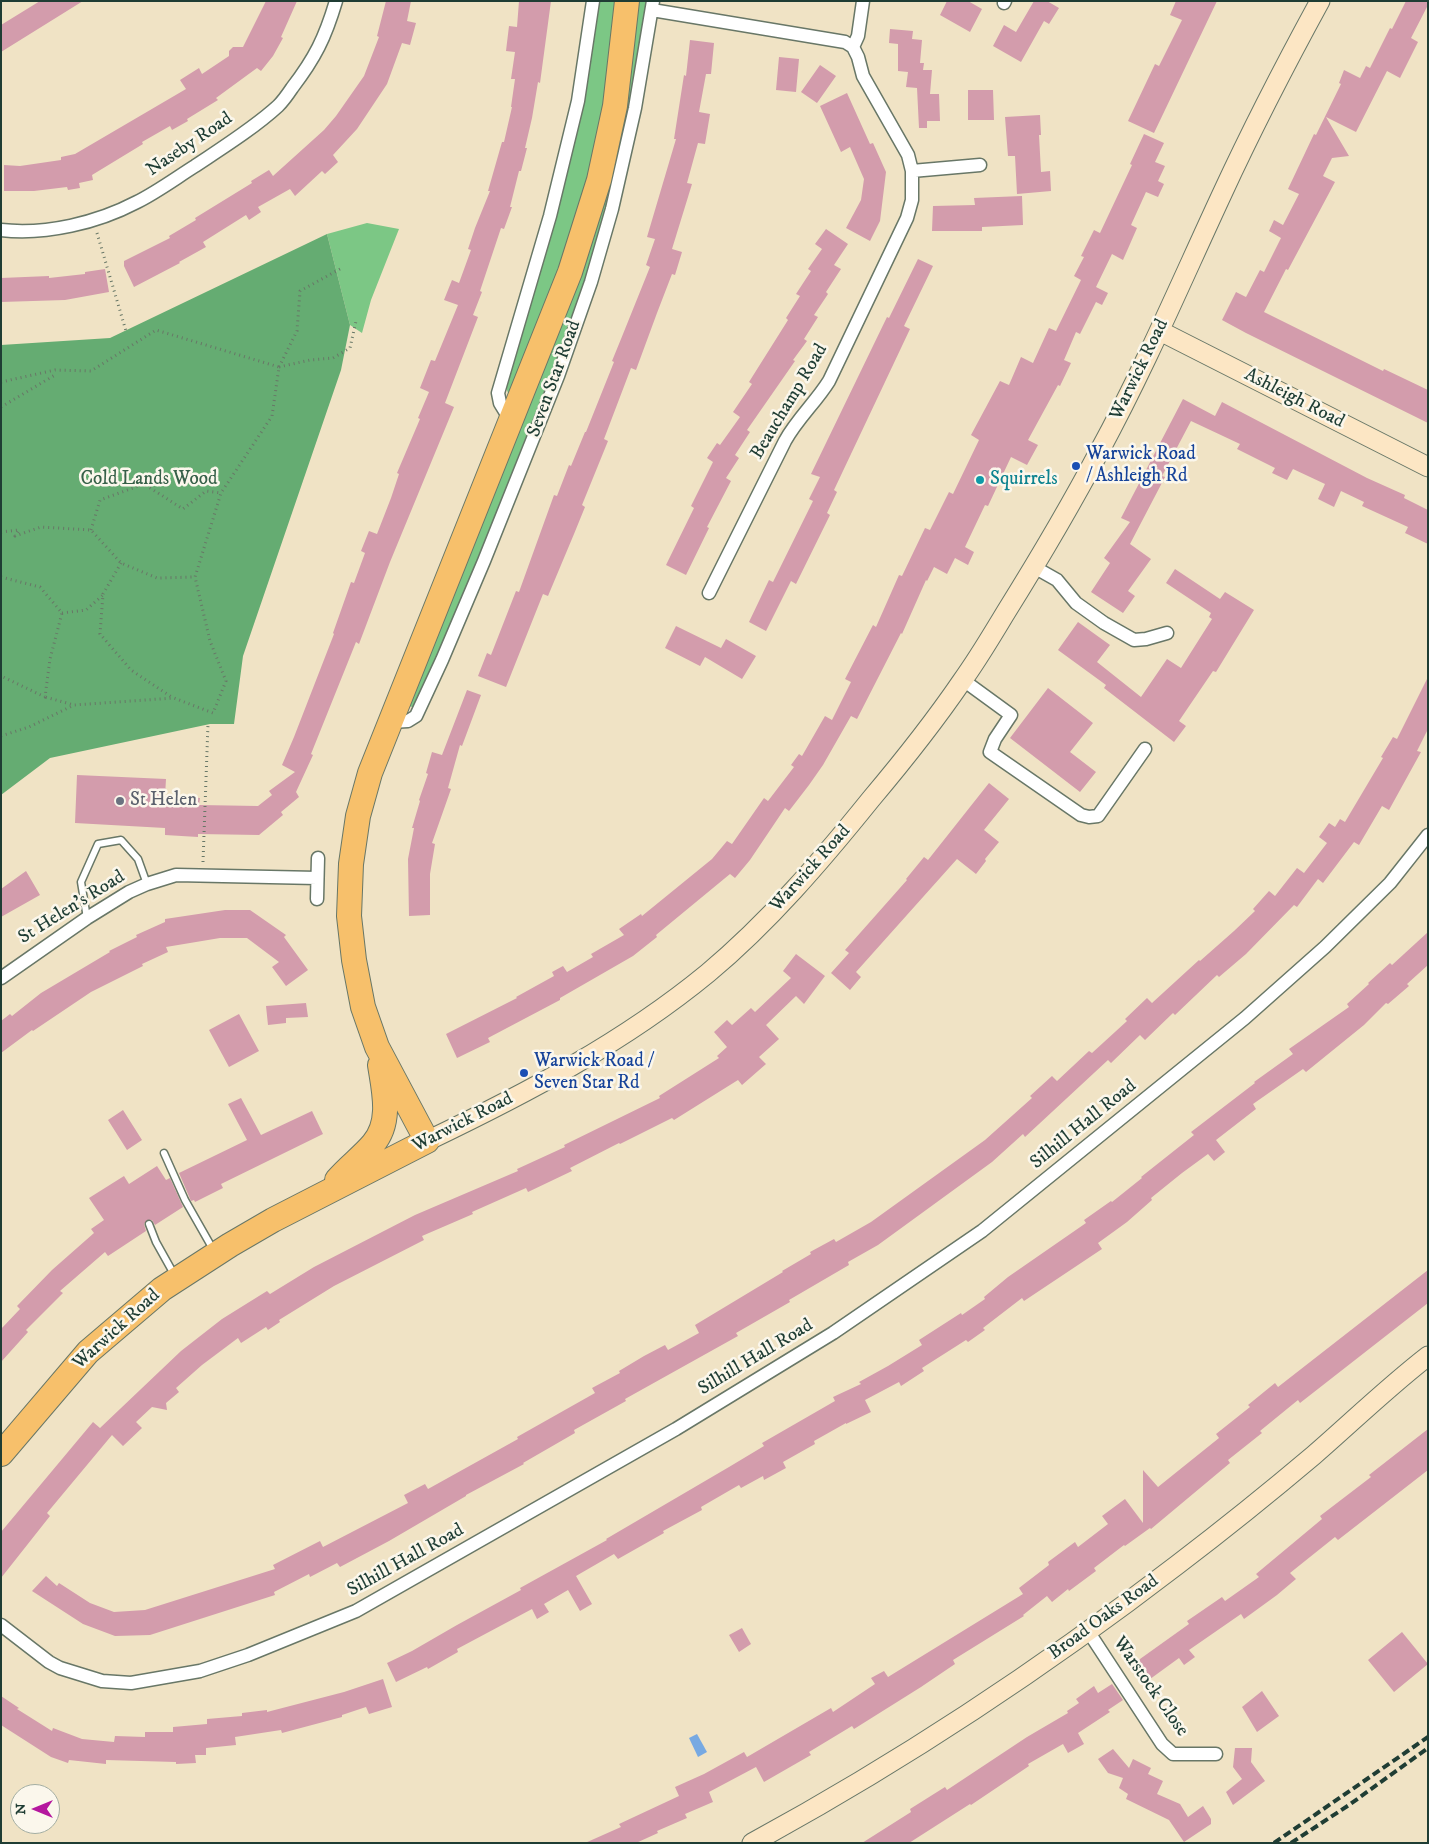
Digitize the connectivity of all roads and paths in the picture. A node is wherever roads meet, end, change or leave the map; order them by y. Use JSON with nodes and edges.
{"nodes":[{"id":1,"x":336,"y":1,"type":"edge"},
{"id":2,"x":593,"y":1,"type":"edge"},
{"id":3,"x":627,"y":1,"type":"edge"},
{"id":4,"x":863,"y":1,"type":"edge"},
{"id":5,"x":1320,"y":1,"type":"edge"},
{"id":6,"x":653,"y":6,"type":"edge"},
{"id":7,"x":853,"y":48,"type":"junction"},
{"id":8,"x":980,"y":165,"type":"dead end"},
{"id":9,"x":912,"y":171,"type":"junction"},
{"id":10,"x":92,"y":219,"type":"junction"},
{"id":11,"x":1,"y":230,"type":"edge"},
{"id":12,"x":340,"y":269,"type":"dead end"},
{"id":13,"x":356,"y":321,"type":"dead end"},
{"id":14,"x":126,"y":330,"type":"dead end"},
{"id":15,"x":1160,"y":331,"type":"junction"},
{"id":16,"x":278,"y":367,"type":"junction"},
{"id":17,"x":55,"y":375,"type":"dead end"},
{"id":18,"x":1,"y":382,"type":"edge"},
{"id":19,"x":1,"y":407,"type":"edge"},
{"id":20,"x":511,"y":421,"type":"junction"},
{"id":21,"x":1428,"y":467,"type":"edge"},
{"id":22,"x":221,"y":493,"type":"junction"},
{"id":23,"x":91,"y":530,"type":"junction"},
{"id":24,"x":1,"y":532,"type":"edge"},
{"id":25,"x":121,"y":562,"type":"junction"},
{"id":26,"x":1034,"y":567,"type":"junction"},
{"id":27,"x":1,"y":577,"type":"edge"},
{"id":28,"x":194,"y":577,"type":"junction"},
{"id":29,"x":709,"y":593,"type":"dead end"},
{"id":30,"x":103,"y":594,"type":"junction"},
{"id":31,"x":62,"y":613,"type":"junction"},
{"id":32,"x":1167,"y":633,"type":"dead end"},
{"id":33,"x":1,"y":676,"type":"edge"},
{"id":34,"x":964,"y":680,"type":"junction"},
{"id":35,"x":45,"y":697,"type":"junction"},
{"id":36,"x":174,"y":698,"type":"junction"},
{"id":37,"x":74,"y":704,"type":"junction"},
{"id":38,"x":391,"y":722,"type":"junction"},
{"id":39,"x":208,"y":724,"type":"dead end"},
{"id":40,"x":1,"y":736,"type":"edge"},
{"id":41,"x":1145,"y":749,"type":"dead end"},
{"id":42,"x":1428,"y":835,"type":"edge"},
{"id":43,"x":318,"y":858,"type":"dead end"},
{"id":44,"x":202,"y":875,"type":"junction"},
{"id":45,"x":317,"y":878,"type":"junction"},
{"id":46,"x":147,"y":884,"type":"junction"},
{"id":47,"x":316,"y":899,"type":"dead end"},
{"id":48,"x":87,"y":918,"type":"junction"},
{"id":49,"x":1,"y":978,"type":"edge"},
{"id":50,"x":377,"y":1047,"type":"junction"},
{"id":51,"x":426,"y":1141,"type":"junction"},
{"id":52,"x":164,"y":1153,"type":"dead end"},
{"id":53,"x":328,"y":1191,"type":"junction"},
{"id":54,"x":149,"y":1224,"type":"dead end"},
{"id":55,"x":216,"y":1254,"type":"junction"},
{"id":56,"x":177,"y":1279,"type":"junction"},
{"id":57,"x":1428,"y":1356,"type":"edge"},
{"id":58,"x":1,"y":1454,"type":"edge"},
{"id":59,"x":1,"y":1625,"type":"edge"},
{"id":60,"x":1088,"y":1631,"type":"junction"},
{"id":61,"x":1216,"y":1754,"type":"dead end"},
{"id":62,"x":752,"y":1843,"type":"edge"}],
"edges":[{"from":1,"to":10,"type":"street","name":"Naseby Road"},
{"from":2,"to":20,"type":"street","name":"Seven Star Road"},
{"from":3,"to":20,"type":"highway","name":"Seven Star Road"},
{"from":4,"to":7,"type":"street"},
{"from":5,"to":15,"type":"main road","name":"Warwick Road"},
{"from":6,"to":7,"type":"street"},
{"from":6,"to":38,"type":"street","name":"Seven Star Road"},
{"from":7,"to":9,"type":"street","name":"Beauchamp Road"},
{"from":8,"to":9,"type":"street"},
{"from":9,"to":29,"type":"street","name":"Beauchamp Road"},
{"from":10,"to":11,"type":"street","name":"Naseby Road"},
{"from":10,"to":14,"type":"path"},
{"from":12,"to":16,"type":"path"},
{"from":13,"to":16,"type":"path"},
{"from":15,"to":21,"type":"main road","name":"Ashleigh Road"},
{"from":15,"to":26,"type":"main road","name":"Warwick Road"},
{"from":16,"to":18,"type":"path"},
{"from":16,"to":22,"type":"path"},
{"from":17,"to":19,"type":"path"},
{"from":20,"to":38,"type":"highway","name":"Seven Star Road"},
{"from":22,"to":23,"type":"path"},
{"from":22,"to":28,"type":"path"},
{"from":23,"to":24,"type":"path"},
{"from":23,"to":25,"type":"path"},
{"from":25,"to":28,"type":"path"},
{"from":25,"to":30,"type":"path"},
{"from":26,"to":32,"type":"street"},
{"from":26,"to":34,"type":"main road","name":"Warwick Road"},
{"from":27,"to":31,"type":"path"},
{"from":28,"to":36,"type":"path"},
{"from":30,"to":31,"type":"path"},
{"from":30,"to":36,"type":"path"},
{"from":31,"to":35,"type":"path"},
{"from":33,"to":35,"type":"path"},
{"from":34,"to":41,"type":"street"},
{"from":34,"to":51,"type":"main road","name":"Warwick Road"},
{"from":35,"to":37,"type":"path"},
{"from":36,"to":37,"type":"path"},
{"from":37,"to":40,"type":"path"},
{"from":38,"to":50,"type":"highway","name":"Seven Star Road"},
{"from":39,"to":44,"type":"path"},
{"from":42,"to":59,"type":"street","name":"Silhill Hall Road"},
{"from":43,"to":45,"type":"street"},
{"from":44,"to":45,"type":"street","name":"St Helen's Road"},
{"from":44,"to":46,"type":"street","name":"St Helen's Road"},
{"from":45,"to":47,"type":"street"},
{"from":46,"to":48,"type":"street","name":"St Helen's Road"},
{"from":46,"to":48,"type":"lane"},
{"from":48,"to":49,"type":"street","name":"St Helen's Road"},
{"from":50,"to":51,"type":"highway","name":"Seven Star Road"},
{"from":50,"to":53,"type":"highway","name":"Seven Star Road"},
{"from":51,"to":53,"type":"highway","name":"Warwick Road"},
{"from":52,"to":55,"type":"lane"},
{"from":53,"to":55,"type":"highway","name":"Warwick Road"},
{"from":54,"to":56,"type":"lane"},
{"from":55,"to":56,"type":"highway","name":"Warwick Road"},
{"from":56,"to":58,"type":"highway","name":"Warwick Road"},
{"from":57,"to":60,"type":"main road","name":"Broad Oaks Road"},
{"from":60,"to":61,"type":"street","name":"Warstock Close"},
{"from":60,"to":62,"type":"main road","name":"Broad Oaks Road"}]}
